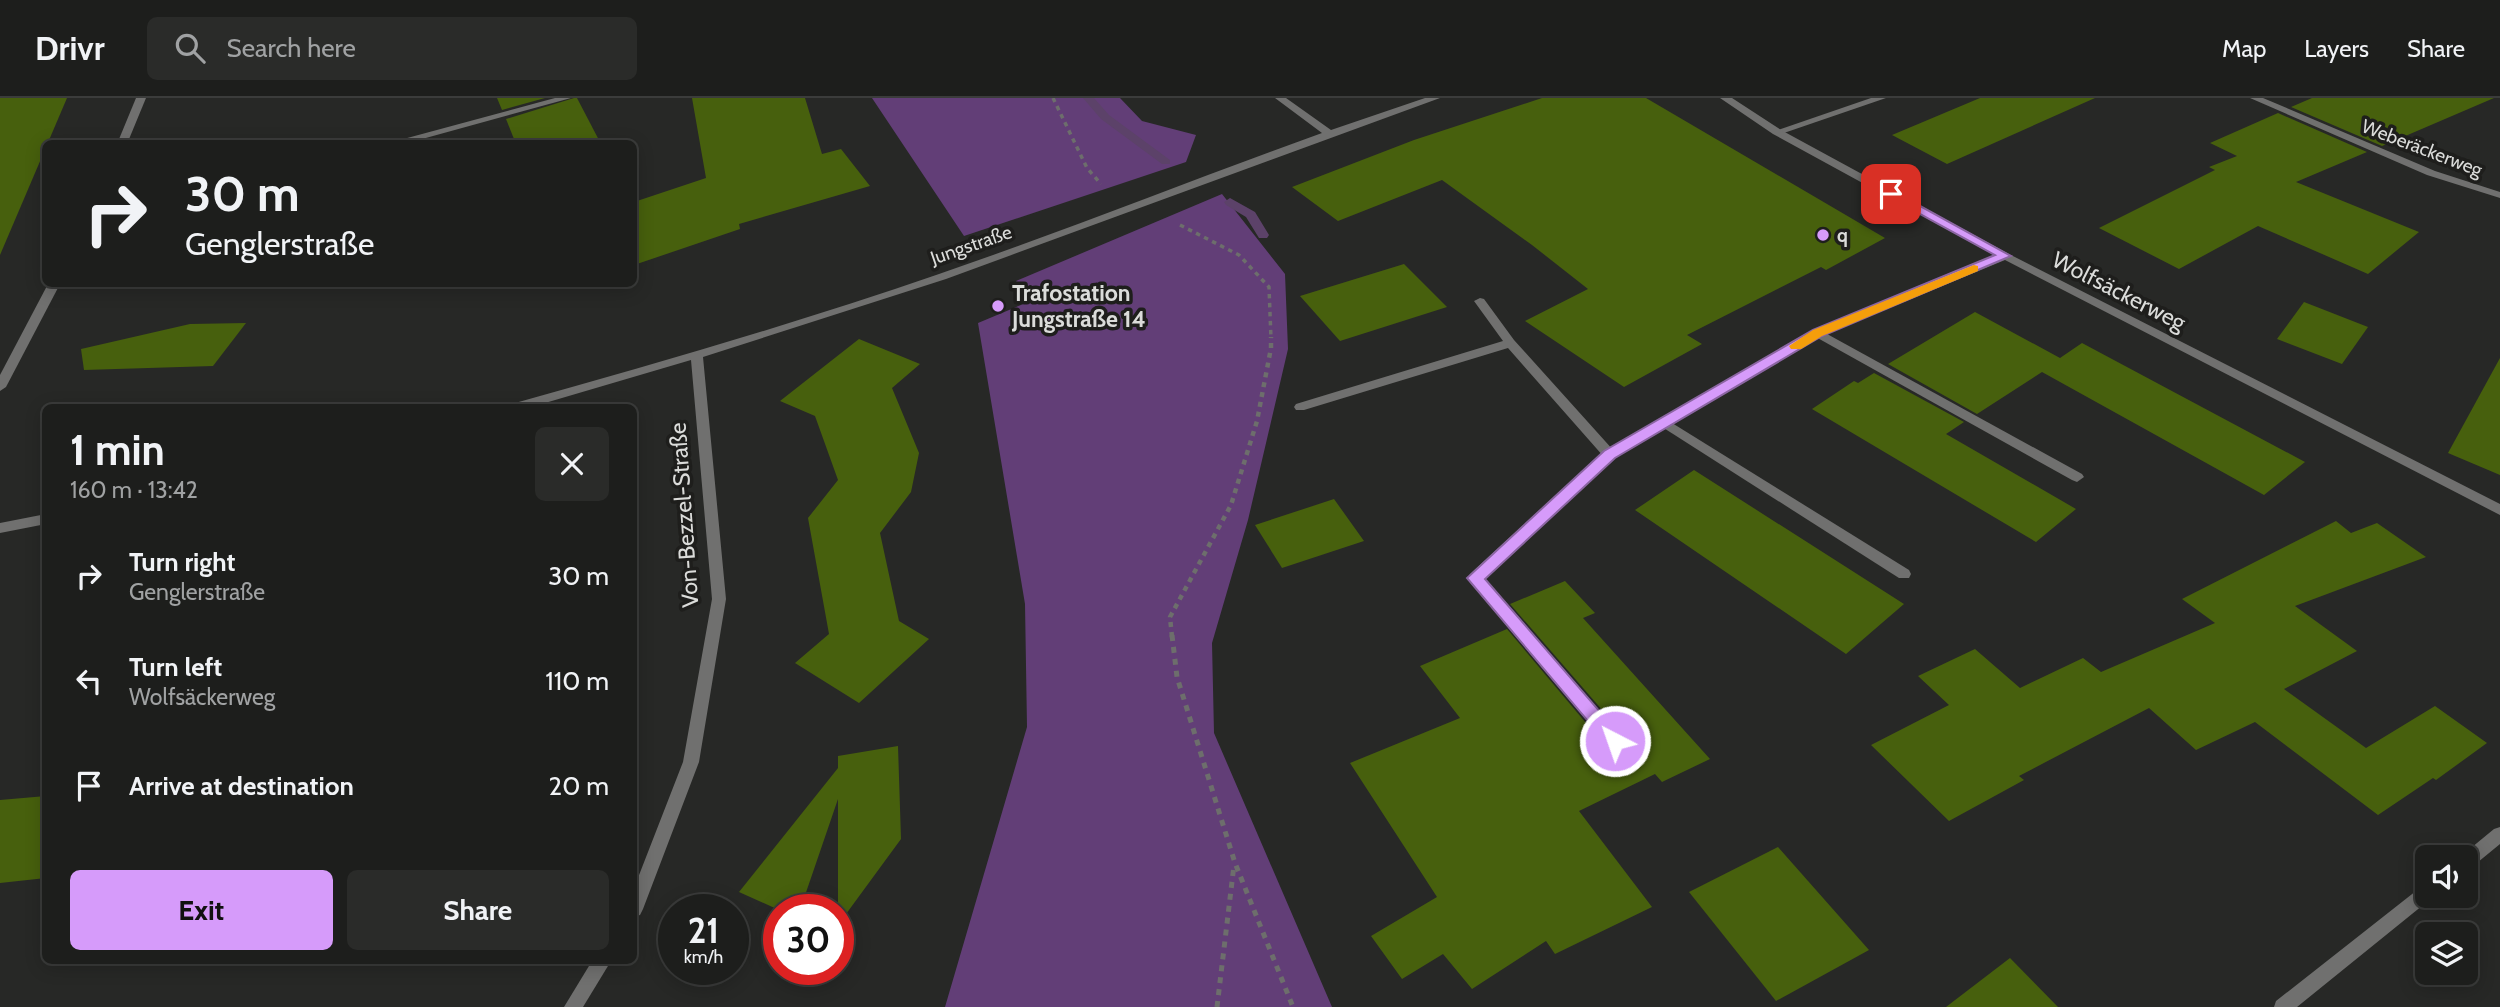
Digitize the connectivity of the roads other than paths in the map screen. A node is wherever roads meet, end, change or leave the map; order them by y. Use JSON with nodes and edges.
{"nodes":[{"id":1,"x":141,"y":98,"type":"edge"},
{"id":2,"x":566,"y":98,"type":"edge"},
{"id":3,"x":1280,"y":98,"type":"edge"},
{"id":4,"x":1435,"y":98,"type":"edge"},
{"id":5,"x":1725,"y":98,"type":"edge"},
{"id":6,"x":1881,"y":98,"type":"edge"},
{"id":7,"x":2255,"y":98,"type":"edge"},
{"id":8,"x":1777,"y":132,"type":"junction"},
{"id":9,"x":1328,"y":133,"type":"junction"},
{"id":10,"x":123,"y":140,"type":"edge"},
{"id":11,"x":405,"y":140,"type":"edge"},
{"id":12,"x":2500,"y":195,"type":"edge"},
{"id":13,"x":2005,"y":256,"type":"junction"},
{"id":14,"x":52,"y":287,"type":"edge"},
{"id":15,"x":1480,"y":301,"type":"dead end"},
{"id":16,"x":1818,"y":333,"type":"junction"},
{"id":17,"x":1510,"y":343,"type":"junction"},
{"id":18,"x":697,"y":357,"type":"junction"},
{"id":19,"x":0,"y":387,"type":"edge"},
{"id":20,"x":527,"y":404,"type":"edge"},
{"id":21,"x":1300,"y":407,"type":"dead end"},
{"id":22,"x":1664,"y":422,"type":"junction"},
{"id":23,"x":1609,"y":454,"type":"junction"},
{"id":24,"x":2077,"y":477,"type":"dead end"},
{"id":25,"x":2500,"y":510,"type":"edge"},
{"id":26,"x":42,"y":520,"type":"edge"},
{"id":27,"x":0,"y":528,"type":"edge"},
{"id":28,"x":1904,"y":574,"type":"dead end"},
{"id":29,"x":1615,"y":741,"type":"dead end"},
{"id":30,"x":2500,"y":834,"type":"edge"},
{"id":31,"x":2478,"y":852,"type":"edge"},
{"id":32,"x":637,"y":901,"type":"edge"},
{"id":33,"x":2415,"y":902,"type":"edge"},
{"id":34,"x":600,"y":964,"type":"edge"},
{"id":35,"x":573,"y":1007,"type":"edge"},
{"id":36,"x":2283,"y":1007,"type":"edge"}],
"edges":[{"from":1,"to":10,"type":"street"},
{"from":2,"to":11,"type":"street"},
{"from":3,"to":9,"type":"street"},
{"from":4,"to":9,"type":"street","name":"Jungstraße"},
{"from":5,"to":8,"type":"street","name":"Wolfsäckerweg"},
{"from":6,"to":8,"type":"street"},
{"from":7,"to":12,"type":"street","name":"Weberäckerweg"},
{"from":8,"to":13,"type":"street","name":"Wolfsäckerweg"},
{"from":9,"to":18,"type":"street","name":"Jungstraße"},
{"from":13,"to":16,"type":"street"},
{"from":13,"to":25,"type":"street","name":"Wolfsäckerweg"},
{"from":14,"to":19,"type":"street"},
{"from":15,"to":17,"type":"street"},
{"from":16,"to":22,"type":"street"},
{"from":16,"to":24,"type":"street"},
{"from":17,"to":21,"type":"street"},
{"from":17,"to":23,"type":"street"},
{"from":18,"to":20,"type":"street","name":"Jungstraße"},
{"from":18,"to":32,"type":"street","name":"Von-Bezzel-Straße"},
{"from":22,"to":23,"type":"street"},
{"from":22,"to":28,"type":"street"},
{"from":23,"to":29,"type":"street"},
{"from":26,"to":27,"type":"street"},
{"from":30,"to":31,"type":"street"},
{"from":33,"to":36,"type":"street"},
{"from":34,"to":35,"type":"street"}]}
